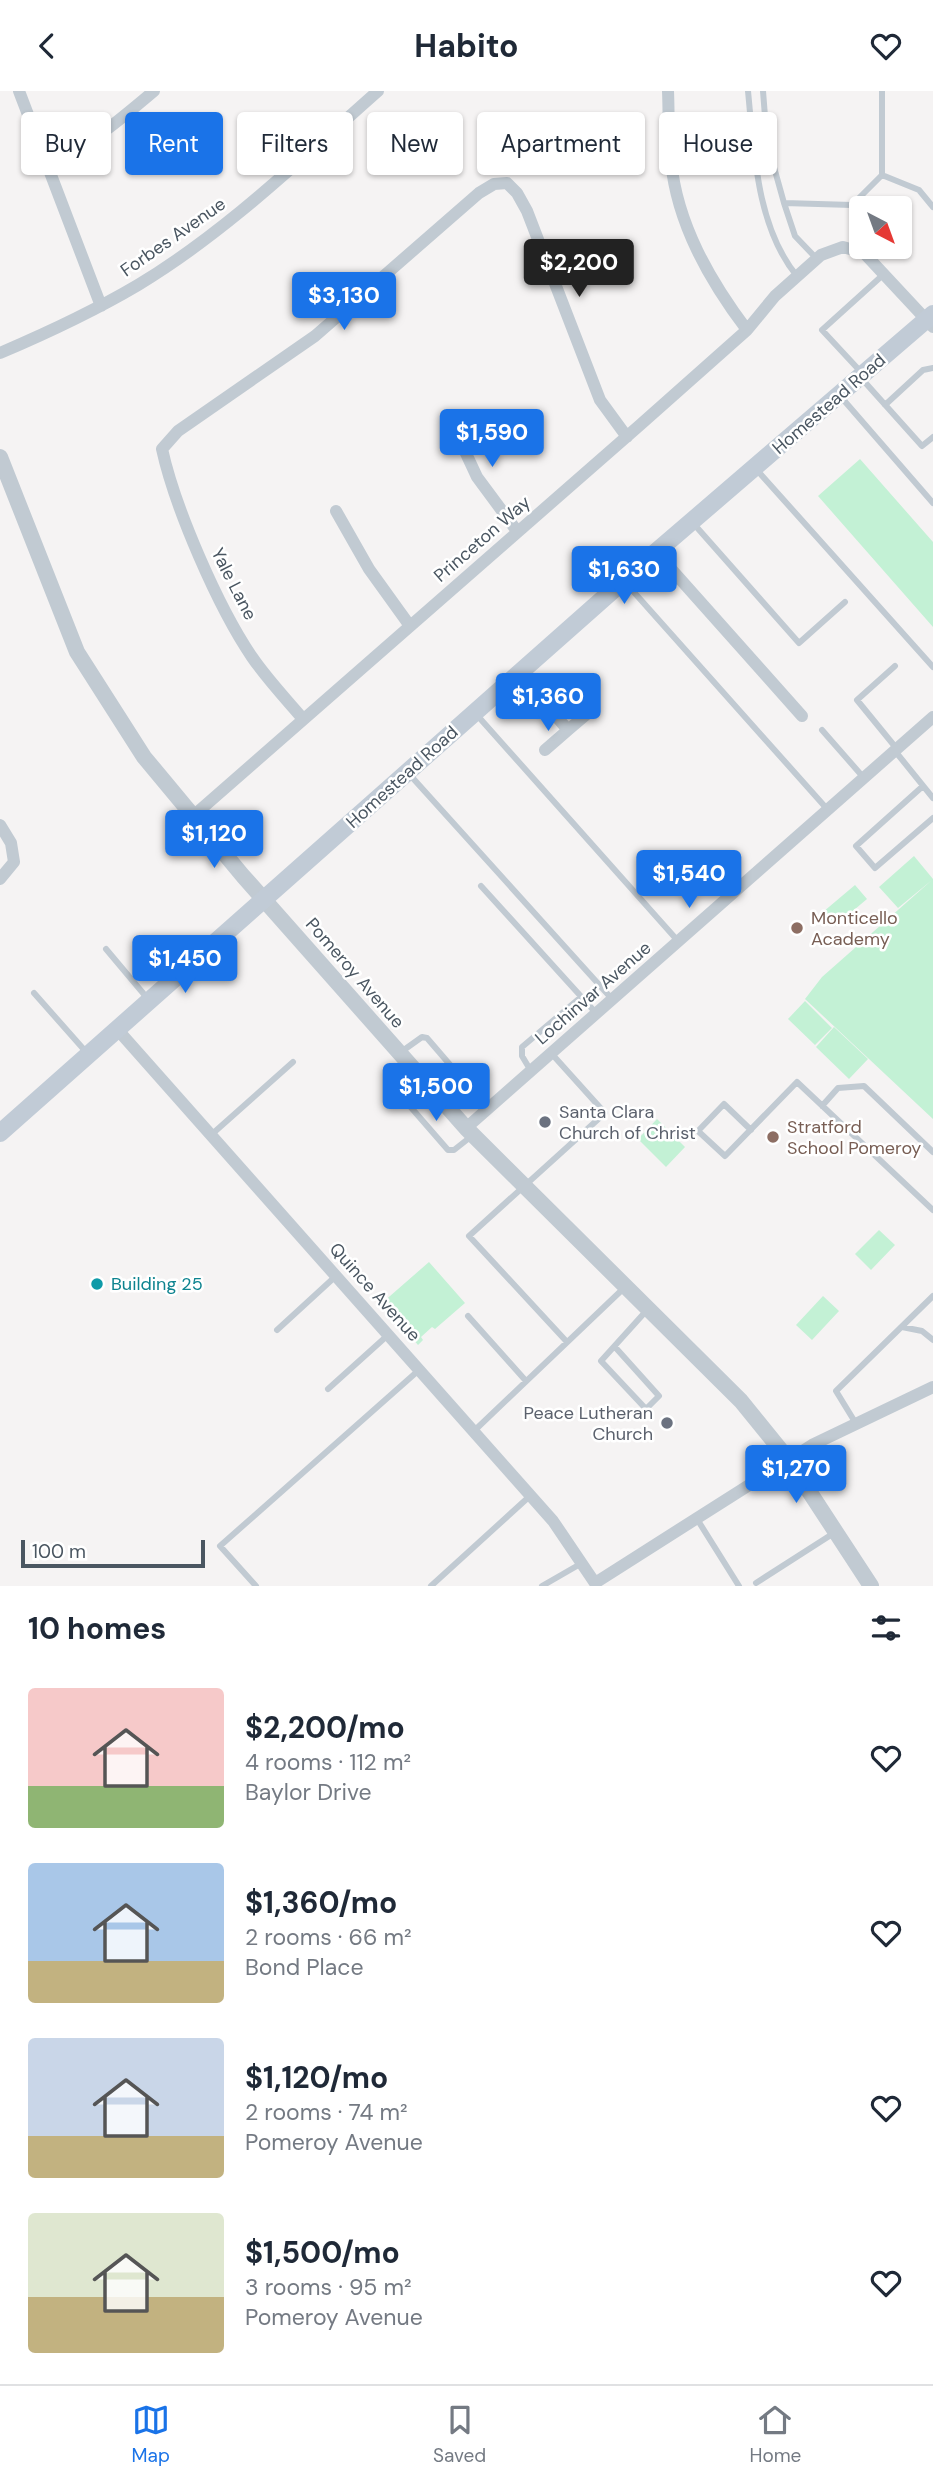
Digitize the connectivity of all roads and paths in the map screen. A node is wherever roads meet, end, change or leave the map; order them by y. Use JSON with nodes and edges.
{"nodes":[{"id":1,"x":19,"y":91,"type":"edge"},
{"id":2,"x":154,"y":91,"type":"edge"},
{"id":3,"x":378,"y":91,"type":"edge"},
{"id":4,"x":668,"y":91,"type":"edge"},
{"id":5,"x":748,"y":91,"type":"edge"},
{"id":6,"x":763,"y":91,"type":"edge"},
{"id":7,"x":882,"y":91,"type":"edge"},
{"id":8,"x":27,"y":112,"type":"edge"},
{"id":9,"x":111,"y":128,"type":"edge"},
{"id":10,"x":52,"y":175,"type":"edge"},
{"id":11,"x":882,"y":175,"type":"junction"},
{"id":12,"x":784,"y":203,"type":"junction"},
{"id":13,"x":933,"y":207,"type":"edge"},
{"id":14,"x":819,"y":257,"type":"junction"},
{"id":15,"x":884,"y":274,"type":"junction"},
{"id":16,"x":797,"y":276,"type":"junction"},
{"id":17,"x":101,"y":306,"type":"junction"},
{"id":18,"x":931,"y":320,"type":"edge"},
{"id":19,"x":747,"y":330,"type":"junction"},
{"id":20,"x":0,"y":353,"type":"edge"},
{"id":21,"x":933,"y":368,"type":"edge"},
{"id":22,"x":862,"y":376,"type":"junction"},
{"id":23,"x":839,"y":395,"type":"junction"},
{"id":24,"x":885,"y":405,"type":"junction"},
{"id":25,"x":449,"y":417,"type":"dead end"},
{"id":26,"x":627,"y":437,"type":"junction"},
{"id":27,"x":933,"y":437,"type":"edge"},
{"id":28,"x":0,"y":457,"type":"edge"},
{"id":29,"x":754,"y":468,"type":"junction"},
{"id":30,"x":933,"y":503,"type":"edge"},
{"id":31,"x":336,"y":511,"type":"dead end"},
{"id":32,"x":691,"y":522,"type":"junction"},
{"id":33,"x":517,"y":531,"type":"junction"},
{"id":34,"x":656,"y":552,"type":"junction"},
{"id":35,"x":624,"y":581,"type":"junction"},
{"id":36,"x":845,"y":602,"type":"dead end"},
{"id":37,"x":410,"y":626,"type":"junction"},
{"id":38,"x":895,"y":666,"type":"dead end"},
{"id":39,"x":933,"y":667,"type":"edge"},
{"id":40,"x":519,"y":674,"type":"junction"},
{"id":41,"x":475,"y":712,"type":"junction"},
{"id":42,"x":588,"y":713,"type":"dead end"},
{"id":43,"x":802,"y":716,"type":"dead end"},
{"id":44,"x":933,"y":717,"type":"edge"},
{"id":45,"x":303,"y":719,"type":"junction"},
{"id":46,"x":568,"y":730,"type":"junction"},
{"id":47,"x":822,"y":730,"type":"dead end"},
{"id":48,"x":545,"y":750,"type":"dead end"},
{"id":49,"x":896,"y":750,"type":"junction"},
{"id":50,"x":408,"y":772,"type":"junction"},
{"id":51,"x":864,"y":778,"type":"junction"},
{"id":52,"x":923,"y":786,"type":"junction"},
{"id":53,"x":933,"y":798,"type":"edge"},
{"id":54,"x":828,"y":810,"type":"junction"},
{"id":55,"x":192,"y":817,"type":"junction"},
{"id":56,"x":933,"y":818,"type":"edge"},
{"id":57,"x":0,"y":825,"type":"edge"},
{"id":58,"x":0,"y":879,"type":"edge"},
{"id":59,"x":481,"y":887,"type":"dead end"},
{"id":60,"x":263,"y":899,"type":"junction"},
{"id":61,"x":678,"y":941,"type":"junction"},
{"id":62,"x":106,"y":949,"type":"dead end"},
{"id":63,"x":34,"y":993,"type":"dead end"},
{"id":64,"x":581,"y":996,"type":"junction"},
{"id":65,"x":612,"y":999,"type":"junction"},
{"id":66,"x":149,"y":1000,"type":"junction"},
{"id":67,"x":596,"y":1013,"type":"junction"},
{"id":68,"x":117,"y":1029,"type":"junction"},
{"id":69,"x":399,"y":1053,"type":"junction"},
{"id":70,"x":551,"y":1053,"type":"junction"},
{"id":71,"x":89,"y":1054,"type":"junction"},
{"id":72,"x":293,"y":1062,"type":"dead end"},
{"id":73,"x":531,"y":1071,"type":"junction"},
{"id":74,"x":424,"y":1081,"type":"junction"},
{"id":75,"x":443,"y":1102,"type":"junction"},
{"id":76,"x":821,"y":1106,"type":"junction"},
{"id":77,"x":751,"y":1130,"type":"junction"},
{"id":78,"x":469,"y":1132,"type":"junction"},
{"id":79,"x":0,"y":1133,"type":"edge"},
{"id":80,"x":211,"y":1135,"type":"junction"},
{"id":81,"x":933,"y":1152,"type":"edge"},
{"id":82,"x":524,"y":1186,"type":"junction"},
{"id":83,"x":933,"y":1210,"type":"edge"},
{"id":84,"x":337,"y":1275,"type":"junction"},
{"id":85,"x":626,"y":1286,"type":"junction"},
{"id":86,"x":933,"y":1296,"type":"edge"},
{"id":87,"x":648,"y":1309,"type":"junction"},
{"id":88,"x":468,"y":1315,"type":"dead end"},
{"id":89,"x":902,"y":1327,"type":"junction"},
{"id":90,"x":277,"y":1330,"type":"dead end"},
{"id":91,"x":390,"y":1334,"type":"junction"},
{"id":92,"x":933,"y":1340,"type":"edge"},
{"id":93,"x":567,"y":1342,"type":"junction"},
{"id":94,"x":615,"y":1347,"type":"junction"},
{"id":95,"x":421,"y":1369,"type":"junction"},
{"id":96,"x":526,"y":1381,"type":"junction"},
{"id":97,"x":933,"y":1387,"type":"edge"},
{"id":98,"x":328,"y":1389,"type":"dead end"},
{"id":99,"x":855,"y":1422,"type":"junction"},
{"id":100,"x":474,"y":1431,"type":"junction"},
{"id":101,"x":788,"y":1459,"type":"junction"},
{"id":102,"x":531,"y":1495,"type":"junction"},
{"id":103,"x":697,"y":1519,"type":"junction"},
{"id":104,"x":835,"y":1532,"type":"junction"},
{"id":105,"x":582,"y":1563,"type":"junction"},
{"id":106,"x":756,"y":1583,"type":"dead end"},
{"id":107,"x":596,"y":1585,"type":"edge"},
{"id":108,"x":256,"y":1586,"type":"edge"},
{"id":109,"x":431,"y":1586,"type":"edge"},
{"id":110,"x":542,"y":1586,"type":"edge"},
{"id":111,"x":739,"y":1586,"type":"edge"},
{"id":112,"x":871,"y":1586,"type":"edge"}],
"edges":[{"from":1,"to":8,"type":"street"},
{"from":2,"to":9,"type":"street"},
{"from":3,"to":17,"type":"street","name":"Forbes Avenue"},
{"from":4,"to":19,"type":"street"},
{"from":5,"to":16,"type":"lane"},
{"from":6,"to":12,"type":"lane"},
{"from":7,"to":11,"type":"lane"},
{"from":10,"to":17,"type":"street"},
{"from":11,"to":12,"type":"lane"},
{"from":11,"to":13,"type":"lane"},
{"from":12,"to":14,"type":"lane"},
{"from":14,"to":15,"type":"street"},
{"from":14,"to":16,"type":"street","name":"Princeton Way"},
{"from":15,"to":18,"type":"street"},
{"from":15,"to":22,"type":"lane"},
{"from":16,"to":19,"type":"street","name":"Princeton Way"},
{"from":17,"to":20,"type":"street","name":"Forbes Avenue"},
{"from":18,"to":22,"type":"main road","name":"Homestead Road"},
{"from":19,"to":26,"type":"street","name":"Princeton Way"},
{"from":21,"to":24,"type":"lane"},
{"from":22,"to":23,"type":"main road","name":"Homestead Road"},
{"from":22,"to":24,"type":"lane"},
{"from":23,"to":29,"type":"main road","name":"Homestead Road"},
{"from":23,"to":30,"type":"lane"},
{"from":24,"to":27,"type":"lane"},
{"from":25,"to":33,"type":"street"},
{"from":26,"to":33,"type":"street","name":"Princeton Way"},
{"from":26,"to":45,"type":"street","name":"Yale Lane"},
{"from":28,"to":55,"type":"street","name":"Pomeroy Avenue"},
{"from":29,"to":32,"type":"main road","name":"Homestead Road"},
{"from":29,"to":39,"type":"lane"},
{"from":31,"to":37,"type":"street"},
{"from":32,"to":34,"type":"main road","name":"Homestead Road"},
{"from":32,"to":36,"type":"lane"},
{"from":33,"to":37,"type":"street","name":"Princeton Way"},
{"from":34,"to":35,"type":"main road","name":"Homestead Road"},
{"from":34,"to":43,"type":"street"},
{"from":35,"to":40,"type":"main road","name":"Homestead Road"},
{"from":35,"to":54,"type":"lane"},
{"from":37,"to":45,"type":"street","name":"Princeton Way"},
{"from":38,"to":49,"type":"lane"},
{"from":40,"to":41,"type":"main road","name":"Homestead Road"},
{"from":40,"to":46,"type":"street"},
{"from":41,"to":50,"type":"main road","name":"Homestead Road"},
{"from":41,"to":61,"type":"lane"},
{"from":42,"to":46,"type":"street"},
{"from":44,"to":49,"type":"street","name":"Lochinvar Avenue"},
{"from":45,"to":55,"type":"street","name":"Princeton Way"},
{"from":46,"to":48,"type":"street"},
{"from":47,"to":51,"type":"lane"},
{"from":49,"to":51,"type":"street","name":"Lochinvar Avenue"},
{"from":49,"to":52,"type":"lane"},
{"from":50,"to":60,"type":"main road","name":"Homestead Road"},
{"from":50,"to":65,"type":"lane"},
{"from":51,"to":54,"type":"street","name":"Lochinvar Avenue"},
{"from":52,"to":53,"type":"lane"},
{"from":52,"to":56,"type":"lane"},
{"from":54,"to":61,"type":"street","name":"Lochinvar Avenue"},
{"from":55,"to":60,"type":"street","name":"Pomeroy Avenue"},
{"from":57,"to":58,"type":"street"},
{"from":59,"to":64,"type":"lane"},
{"from":60,"to":66,"type":"main road","name":"Homestead Road"},
{"from":60,"to":69,"type":"street","name":"Pomeroy Avenue"},
{"from":61,"to":65,"type":"street","name":"Lochinvar Avenue"},
{"from":62,"to":66,"type":"lane"},
{"from":63,"to":71,"type":"lane"},
{"from":64,"to":67,"type":"lane"},
{"from":64,"to":73,"type":"lane"},
{"from":65,"to":67,"type":"street","name":"Lochinvar Avenue"},
{"from":66,"to":68,"type":"main road","name":"Homestead Road"},
{"from":67,"to":70,"type":"street","name":"Lochinvar Avenue"},
{"from":68,"to":71,"type":"main road","name":"Homestead Road"},
{"from":68,"to":80,"type":"street","name":"Quince Avenue"},
{"from":69,"to":74,"type":"street","name":"Pomeroy Avenue"},
{"from":69,"to":75,"type":"lane"},
{"from":70,"to":73,"type":"street","name":"Lochinvar Avenue"},
{"from":70,"to":82,"type":"lane"},
{"from":71,"to":79,"type":"main road","name":"Homestead Road"},
{"from":72,"to":80,"type":"lane"},
{"from":73,"to":78,"type":"street","name":"Lochinvar Avenue"},
{"from":74,"to":75,"type":"street","name":"Pomeroy Avenue"},
{"from":74,"to":78,"type":"lane"},
{"from":75,"to":78,"type":"street","name":"Pomeroy Avenue"},
{"from":76,"to":77,"type":"lane"},
{"from":76,"to":81,"type":"lane"},
{"from":76,"to":83,"type":"lane"},
{"from":77,"to":77,"type":"lane"},
{"from":78,"to":82,"type":"street","name":"Pomeroy Avenue"},
{"from":80,"to":84,"type":"street","name":"Quince Avenue"},
{"from":82,"to":85,"type":"street","name":"Pomeroy Avenue"},
{"from":82,"to":93,"type":"lane"},
{"from":84,"to":90,"type":"lane"},
{"from":84,"to":91,"type":"street","name":"Quince Avenue"},
{"from":85,"to":87,"type":"street","name":"Pomeroy Avenue"},
{"from":85,"to":93,"type":"lane"},
{"from":86,"to":89,"type":"lane"},
{"from":87,"to":94,"type":"lane"},
{"from":87,"to":101,"type":"street","name":"Pomeroy Avenue"},
{"from":88,"to":96,"type":"lane"},
{"from":89,"to":92,"type":"lane"},
{"from":89,"to":99,"type":"lane"},
{"from":91,"to":95,"type":"street","name":"Quince Avenue"},
{"from":91,"to":98,"type":"lane"},
{"from":93,"to":96,"type":"lane"},
{"from":94,"to":94,"type":"lane"},
{"from":95,"to":100,"type":"street","name":"Quince Avenue"},
{"from":95,"to":108,"type":"lane"},
{"from":96,"to":100,"type":"lane"},
{"from":97,"to":99,"type":"street"},
{"from":99,"to":101,"type":"street"},
{"from":100,"to":102,"type":"street","name":"Quince Avenue"},
{"from":101,"to":103,"type":"street"},
{"from":101,"to":104,"type":"street","name":"Pomeroy Avenue"},
{"from":102,"to":105,"type":"street","name":"Quince Avenue"},
{"from":102,"to":109,"type":"lane"},
{"from":103,"to":107,"type":"street"},
{"from":103,"to":111,"type":"lane"},
{"from":104,"to":106,"type":"lane"},
{"from":104,"to":112,"type":"street","name":"Pomeroy Avenue"},
{"from":105,"to":107,"type":"street","name":"Quince Avenue"},
{"from":105,"to":110,"type":"lane"}]}
